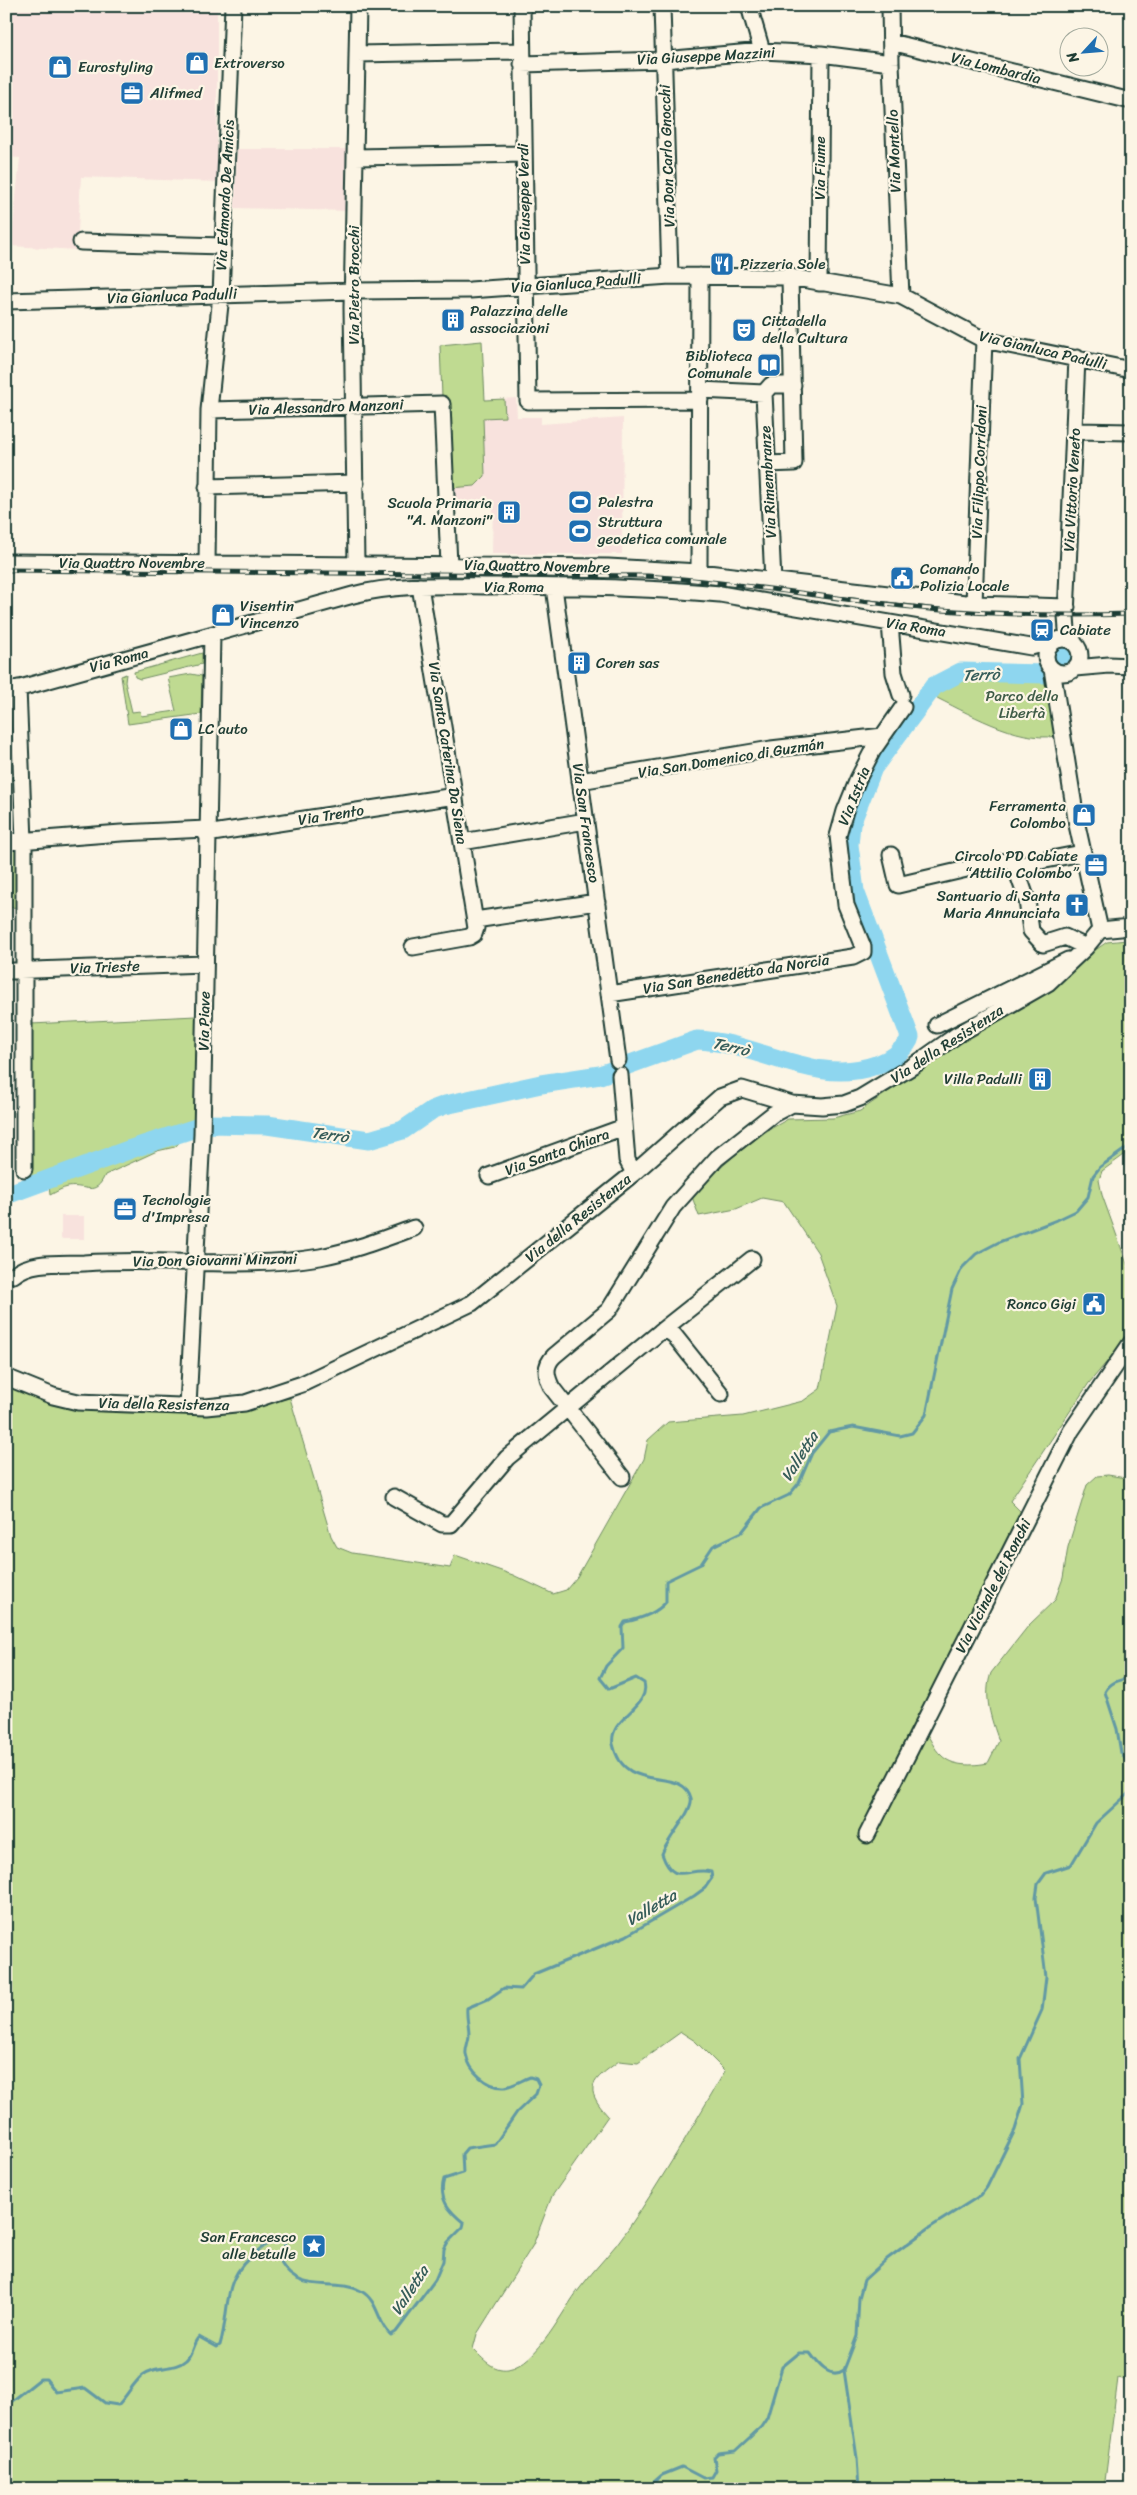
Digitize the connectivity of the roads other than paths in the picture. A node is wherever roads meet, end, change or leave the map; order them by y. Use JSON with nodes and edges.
{"nodes":[{"id":1,"x":233,"y":6,"type":"edge"},
{"id":2,"x":358,"y":6,"type":"edge"},
{"id":3,"x":522,"y":6,"type":"edge"},
{"id":4,"x":662,"y":6,"type":"edge"},
{"id":5,"x":749,"y":6,"type":"edge"},
{"id":6,"x":890,"y":6,"type":"edge"},
{"id":7,"x":890,"y":42,"type":"junction"},
{"id":8,"x":762,"y":51,"type":"junction"},
{"id":9,"x":357,"y":54,"type":"junction"},
{"id":10,"x":821,"y":54,"type":"junction"},
{"id":11,"x":522,"y":58,"type":"junction"},
{"id":12,"x":664,"y":60,"type":"junction"},
{"id":13,"x":890,"y":63,"type":"junction"},
{"id":14,"x":1131,"y":101,"type":"edge"},
{"id":15,"x":523,"y":154,"type":"junction"},
{"id":16,"x":355,"y":157,"type":"junction"},
{"id":17,"x":81,"y":242,"type":"dead end"},
{"id":18,"x":224,"y":246,"type":"junction"},
{"id":19,"x":670,"y":276,"type":"junction"},
{"id":20,"x":700,"y":276,"type":"junction"},
{"id":21,"x":790,"y":277,"type":"junction"},
{"id":22,"x":820,"y":282,"type":"junction"},
{"id":23,"x":526,"y":286,"type":"junction"},
{"id":24,"x":352,"y":291,"type":"junction"},
{"id":25,"x":221,"y":295,"type":"junction"},
{"id":26,"x":901,"y":296,"type":"junction"},
{"id":27,"x":6,"y":301,"type":"edge"},
{"id":28,"x":984,"y":340,"type":"junction"},
{"id":29,"x":1077,"y":358,"type":"junction"},
{"id":30,"x":1131,"y":370,"type":"edge"},
{"id":31,"x":793,"y":385,"type":"junction"},
{"id":32,"x":767,"y":389,"type":"junction"},
{"id":33,"x":700,"y":395,"type":"junction"},
{"id":34,"x":355,"y":407,"type":"junction"},
{"id":35,"x":209,"y":410,"type":"junction"},
{"id":36,"x":1076,"y":431,"type":"junction"},
{"id":37,"x":1131,"y":432,"type":"edge"},
{"id":38,"x":766,"y":464,"type":"junction"},
{"id":39,"x":356,"y":483,"type":"junction"},
{"id":40,"x":207,"y":486,"type":"junction"},
{"id":41,"x":6,"y":562,"type":"edge"},
{"id":42,"x":356,"y":563,"type":"junction"},
{"id":43,"x":206,"y":564,"type":"junction"},
{"id":44,"x":449,"y":566,"type":"junction"},
{"id":45,"x":699,"y":572,"type":"junction"},
{"id":46,"x":773,"y":581,"type":"junction"},
{"id":47,"x":420,"y":586,"type":"junction"},
{"id":48,"x":554,"y":587,"type":"junction"},
{"id":49,"x":974,"y":604,"type":"junction"},
{"id":50,"x":1066,"y":614,"type":"junction"},
{"id":51,"x":890,"y":623,"type":"junction"},
{"id":52,"x":212,"y":634,"type":"junction"},
{"id":53,"x":1055,"y":641,"type":"junction"},
{"id":54,"x":1031,"y":646,"type":"junction"},
{"id":55,"x":1077,"y":646,"type":"junction"},
{"id":56,"x":1049,"y":664,"type":"junction"},
{"id":57,"x":1109,"y":665,"type":"junction"},
{"id":58,"x":1131,"y":666,"type":"edge"},
{"id":59,"x":1075,"y":668,"type":"junction"},
{"id":60,"x":12,"y":690,"type":"edge"},
{"id":61,"x":883,"y":736,"type":"junction"},
{"id":62,"x":580,"y":782,"type":"junction"},
{"id":63,"x":455,"y":796,"type":"junction"},
{"id":64,"x":586,"y":821,"type":"junction"},
{"id":65,"x":206,"y":832,"type":"junction"},
{"id":66,"x":24,"y":840,"type":"junction"},
{"id":67,"x":6,"y":842,"type":"edge"},
{"id":68,"x":462,"y":842,"type":"junction"},
{"id":69,"x":1082,"y":853,"type":"junction"},
{"id":70,"x":891,"y":855,"type":"dead end"},
{"id":71,"x":1014,"y":866,"type":"junction"},
{"id":72,"x":597,"y":902,"type":"junction"},
{"id":73,"x":475,"y":920,"type":"junction"},
{"id":74,"x":1131,"y":927,"type":"edge"},
{"id":75,"x":1100,"y":930,"type":"junction"},
{"id":76,"x":413,"y":947,"type":"dead end"},
{"id":77,"x":1086,"y":947,"type":"junction"},
{"id":78,"x":863,"y":952,"type":"joint"},
{"id":79,"x":1072,"y":959,"type":"junction"},
{"id":80,"x":205,"y":964,"type":"junction"},
{"id":81,"x":6,"y":971,"type":"edge"},
{"id":82,"x":24,"y":971,"type":"junction"},
{"id":83,"x":609,"y":994,"type":"junction"},
{"id":84,"x":937,"y":1025,"type":"dead end"},
{"id":85,"x":792,"y":1104,"type":"junction"},
{"id":86,"x":624,"y":1127,"type":"junction"},
{"id":87,"x":24,"y":1169,"type":"dead end"},
{"id":88,"x":634,"y":1173,"type":"junction"},
{"id":89,"x":489,"y":1176,"type":"dead end"},
{"id":90,"x":414,"y":1228,"type":"dead end"},
{"id":91,"x":752,"y":1259,"type":"dead end"},
{"id":92,"x":194,"y":1262,"type":"junction"},
{"id":93,"x":14,"y":1275,"type":"dead end"},
{"id":94,"x":660,"y":1332,"type":"junction"},
{"id":95,"x":1131,"y":1344,"type":"edge"},
{"id":96,"x":6,"y":1377,"type":"edge"},
{"id":97,"x":721,"y":1394,"type":"dead end"},
{"id":98,"x":188,"y":1406,"type":"junction"},
{"id":99,"x":567,"y":1409,"type":"junction"},
{"id":100,"x":622,"y":1477,"type":"dead end"},
{"id":101,"x":394,"y":1497,"type":"dead end"},
{"id":102,"x":867,"y":1835,"type":"dead end"}],
"edges":[{"from":1,"to":18,"type":"street","name":"Via Edmondo De Amicis"},
{"from":2,"to":9,"type":"street","name":"Via Pietro Brocchi"},
{"from":3,"to":11,"type":"street","name":"Via Giuseppe Verdi"},
{"from":4,"to":12,"type":"street","name":"Via Don Carlo Gnocchi"},
{"from":5,"to":8,"type":"street"},
{"from":6,"to":7,"type":"street","name":"Via Montello"},
{"from":7,"to":13,"type":"street","name":"Via Montello"},
{"from":7,"to":14,"type":"street","name":"Via Lombardia"},
{"from":8,"to":10,"type":"street","name":"Via Giuseppe Mazzini"},
{"from":8,"to":12,"type":"street","name":"Via Giuseppe Mazzini"},
{"from":9,"to":11,"type":"street","name":"Via Giuseppe Mazzini"},
{"from":9,"to":16,"type":"street","name":"Via Pietro Brocchi"},
{"from":10,"to":13,"type":"street","name":"Via Giuseppe Mazzini"},
{"from":10,"to":22,"type":"street","name":"Via Fiume"},
{"from":11,"to":12,"type":"street","name":"Via Giuseppe Mazzini"},
{"from":11,"to":15,"type":"street","name":"Via Giuseppe Verdi"},
{"from":12,"to":19,"type":"street","name":"Via Don Carlo Gnocchi"},
{"from":13,"to":26,"type":"street","name":"Via Montello"},
{"from":15,"to":16,"type":"street"},
{"from":15,"to":23,"type":"street","name":"Via Giuseppe Verdi"},
{"from":16,"to":24,"type":"street","name":"Via Pietro Brocchi"},
{"from":17,"to":18,"type":"street"},
{"from":18,"to":25,"type":"street","name":"Via Edmondo De Amicis"},
{"from":19,"to":20,"type":"street","name":"Via Gianluca Padulli"},
{"from":19,"to":23,"type":"street","name":"Via Gianluca Padulli"},
{"from":20,"to":21,"type":"street","name":"Via Gianluca Padulli"},
{"from":20,"to":33,"type":"street"},
{"from":21,"to":22,"type":"street","name":"Via Gianluca Padulli"},
{"from":21,"to":31,"type":"street"},
{"from":22,"to":26,"type":"street","name":"Via Gianluca Padulli"},
{"from":23,"to":24,"type":"street","name":"Via Gianluca Padulli"},
{"from":23,"to":33,"type":"street","name":"Via Giuseppe Verdi"},
{"from":24,"to":25,"type":"street","name":"Via Gianluca Padulli"},
{"from":24,"to":34,"type":"street","name":"Via Pietro Brocchi"},
{"from":25,"to":27,"type":"street","name":"Via Gianluca Padulli"},
{"from":25,"to":35,"type":"street","name":"Via Edmondo De Amicis"},
{"from":26,"to":28,"type":"street","name":"Via Gianluca Padulli"},
{"from":28,"to":29,"type":"street","name":"Via Gianluca Padulli"},
{"from":28,"to":49,"type":"street","name":"Via Filippo Corridoni"},
{"from":29,"to":30,"type":"street","name":"Via Gianluca Padulli"},
{"from":29,"to":36,"type":"street","name":"Via Vittorio Veneto"},
{"from":31,"to":32,"type":"street"},
{"from":31,"to":38,"type":"street"},
{"from":32,"to":33,"type":"street"},
{"from":32,"to":38,"type":"street","name":"Via Rimembranze"},
{"from":33,"to":45,"type":"street"},
{"from":34,"to":35,"type":"street","name":"Via Alessandro Manzoni"},
{"from":34,"to":39,"type":"street","name":"Via Pietro Brocchi"},
{"from":34,"to":44,"type":"street","name":"Via Alessandro Manzoni"},
{"from":35,"to":40,"type":"street","name":"Via Edmondo De Amicis"},
{"from":36,"to":37,"type":"street"},
{"from":36,"to":50,"type":"street","name":"Via Vittorio Veneto"},
{"from":38,"to":46,"type":"street","name":"Via Rimembranze"},
{"from":39,"to":40,"type":"street"},
{"from":39,"to":42,"type":"street","name":"Via Pietro Brocchi"},
{"from":40,"to":43,"type":"street","name":"Via Edmondo De Amicis"},
{"from":41,"to":43,"type":"street","name":"Via Quattro Novembre"},
{"from":42,"to":43,"type":"street","name":"Via Quattro Novembre"},
{"from":42,"to":44,"type":"street","name":"Via Quattro Novembre"},
{"from":44,"to":45,"type":"street","name":"Via Quattro Novembre"},
{"from":45,"to":46,"type":"street","name":"Via Quattro Novembre"},
{"from":46,"to":49,"type":"street","name":"Via Quattro Novembre"},
{"from":47,"to":48,"type":"street","name":"Via Roma"},
{"from":47,"to":52,"type":"street","name":"Via Roma"},
{"from":47,"to":63,"type":"street","name":"Via Santa Caterina Da Siena"},
{"from":48,"to":51,"type":"street","name":"Via Roma"},
{"from":48,"to":62,"type":"street","name":"Via San Francesco"},
{"from":49,"to":50,"type":"street","name":"Via Quattro Novembre"},
{"from":50,"to":53,"type":"street","name":"Via Vittorio Veneto"},
{"from":50,"to":55,"type":"street","name":"Via Vittorio Veneto"},
{"from":51,"to":54,"type":"street","name":"Via Roma"},
{"from":51,"to":61,"type":"street","name":"Via Istria"},
{"from":52,"to":60,"type":"street","name":"Via Roma"},
{"from":52,"to":65,"type":"street","name":"Via Piave"},
{"from":53,"to":54,"type":"street","name":"Via Roma"},
{"from":53,"to":55,"type":"street"},
{"from":53,"to":56,"type":"street"},
{"from":54,"to":56,"type":"street"},
{"from":55,"to":57,"type":"street"},
{"from":55,"to":59,"type":"street"},
{"from":56,"to":59,"type":"street"},
{"from":56,"to":69,"type":"street"},
{"from":57,"to":58,"type":"street"},
{"from":57,"to":59,"type":"street"},
{"from":60,"to":66,"type":"street"},
{"from":61,"to":62,"type":"street","name":"Via San Domenico di Guzmán"},
{"from":61,"to":78,"type":"street","name":"Via Istria"},
{"from":62,"to":64,"type":"street","name":"Via San Francesco"},
{"from":63,"to":65,"type":"street","name":"Via Trento"},
{"from":63,"to":68,"type":"street","name":"Via Santa Caterina Da Siena"},
{"from":64,"to":68,"type":"street"},
{"from":64,"to":72,"type":"street","name":"Via San Francesco"},
{"from":65,"to":66,"type":"street","name":"Via Trento"},
{"from":65,"to":80,"type":"street","name":"Via Piave"},
{"from":66,"to":67,"type":"street","name":"Via Trento"},
{"from":66,"to":82,"type":"street"},
{"from":68,"to":73,"type":"street","name":"Via Santa Caterina Da Siena"},
{"from":69,"to":71,"type":"street"},
{"from":69,"to":75,"type":"street"},
{"from":70,"to":71,"type":"street"},
{"from":71,"to":77,"type":"street"},
{"from":72,"to":73,"type":"street"},
{"from":72,"to":83,"type":"street","name":"Via San Francesco"},
{"from":73,"to":76,"type":"street"},
{"from":74,"to":75,"type":"street"},
{"from":75,"to":77,"type":"street","name":"Via della Resistenza"},
{"from":77,"to":79,"type":"street","name":"Via della Resistenza"},
{"from":78,"to":83,"type":"street","name":"Via San Benedetto da Norcia"},
{"from":79,"to":84,"type":"street"},
{"from":79,"to":85,"type":"street","name":"Via della Resistenza"},
{"from":80,"to":82,"type":"street","name":"Via Trieste"},
{"from":80,"to":92,"type":"street","name":"Via Piave"},
{"from":81,"to":82,"type":"street","name":"Via Trieste"},
{"from":82,"to":87,"type":"street"},
{"from":83,"to":86,"type":"street","name":"Via San Francesco"},
{"from":85,"to":88,"type":"street","name":"Via della Resistenza"},
{"from":85,"to":99,"type":"street"},
{"from":86,"to":88,"type":"street","name":"Via San Francesco"},
{"from":86,"to":89,"type":"street","name":"Via Santa Chiara"},
{"from":88,"to":98,"type":"street","name":"Via della Resistenza"},
{"from":90,"to":92,"type":"street","name":"Via Don Giovanni Minzoni"},
{"from":91,"to":94,"type":"street"},
{"from":92,"to":93,"type":"street","name":"Via Don Giovanni Minzoni"},
{"from":92,"to":98,"type":"street","name":"Via Piave"},
{"from":94,"to":97,"type":"street"},
{"from":94,"to":99,"type":"street"},
{"from":95,"to":102,"type":"street","name":"Via Vicinale dei Ronchi"},
{"from":96,"to":98,"type":"street","name":"Via della Resistenza"},
{"from":99,"to":100,"type":"street"},
{"from":99,"to":101,"type":"street"}]}
